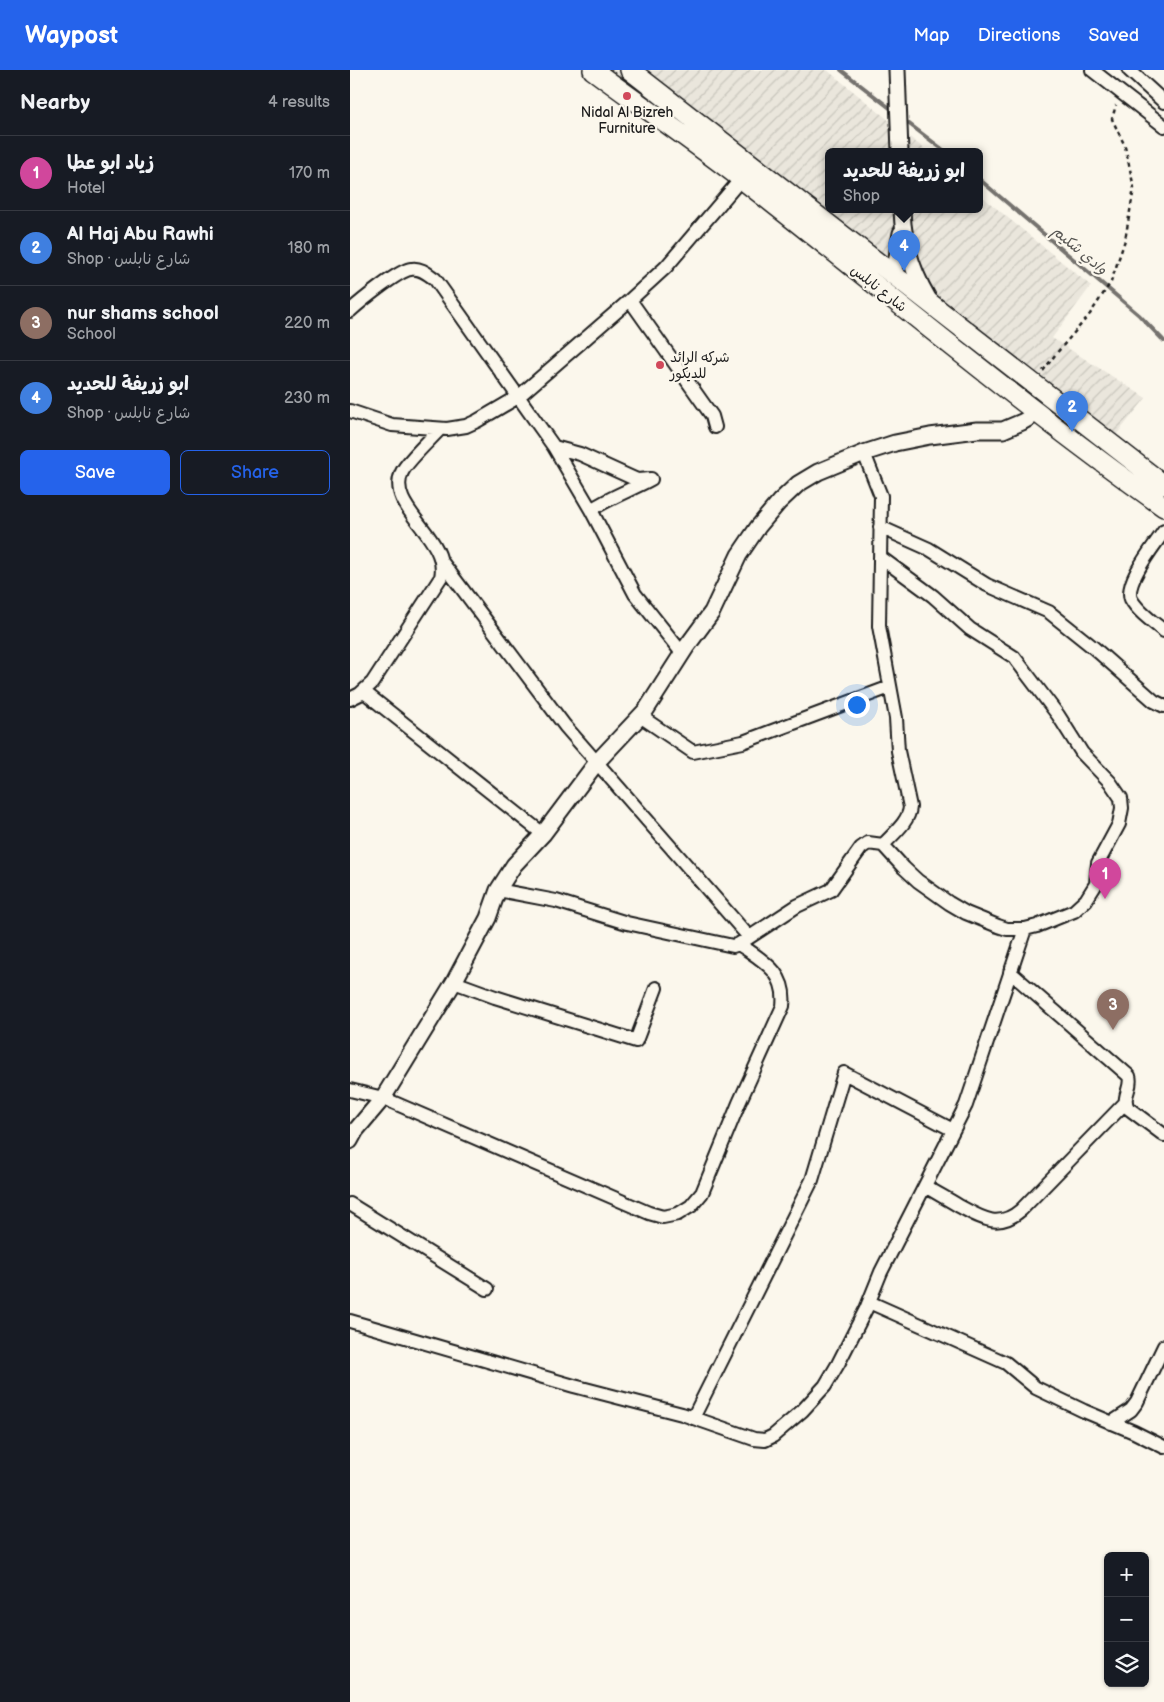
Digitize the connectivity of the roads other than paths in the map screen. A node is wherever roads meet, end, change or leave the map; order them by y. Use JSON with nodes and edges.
{"nodes":[{"id":1,"x":593,"y":70,"type":"edge"},
{"id":2,"x":630,"y":70,"type":"edge"},
{"id":3,"x":897,"y":70,"type":"edge"},
{"id":4,"x":1092,"y":70,"type":"edge"},
{"id":5,"x":1129,"y":70,"type":"edge"},
{"id":6,"x":1164,"y":102,"type":"edge"},
{"id":7,"x":1164,"y":126,"type":"edge"},
{"id":8,"x":900,"y":148,"type":"edge"},
{"id":9,"x":741,"y":178,"type":"junction"},
{"id":10,"x":902,"y":217,"type":"edge"},
{"id":11,"x":894,"y":276,"type":"junction"},
{"id":12,"x":630,"y":300,"type":"junction"},
{"id":13,"x":932,"y":305,"type":"junction"},
{"id":14,"x":350,"y":311,"type":"edge"},
{"id":15,"x":518,"y":396,"type":"junction"},
{"id":16,"x":350,"y":411,"type":"edge"},
{"id":17,"x":1038,"y":413,"type":"junction"},
{"id":18,"x":715,"y":427,"type":"dead end"},
{"id":19,"x":440,"y":428,"type":"junction"},
{"id":20,"x":554,"y":447,"type":"junction"},
{"id":21,"x":864,"y":453,"type":"junction"},
{"id":22,"x":1164,"y":485,"type":"edge"},
{"id":23,"x":1164,"y":507,"type":"edge"},
{"id":24,"x":591,"y":510,"type":"junction"},
{"id":25,"x":880,"y":527,"type":"junction"},
{"id":26,"x":1164,"y":531,"type":"edge"},
{"id":27,"x":880,"y":557,"type":"junction"},
{"id":28,"x":442,"y":562,"type":"junction"},
{"id":29,"x":1164,"y":631,"type":"edge"},
{"id":30,"x":682,"y":653,"type":"junction"},
{"id":31,"x":890,"y":687,"type":"junction"},
{"id":32,"x":363,"y":691,"type":"junction"},
{"id":33,"x":350,"y":700,"type":"edge"},
{"id":34,"x":1164,"y":706,"type":"edge"},
{"id":35,"x":640,"y":716,"type":"junction"},
{"id":36,"x":597,"y":762,"type":"junction"},
{"id":37,"x":543,"y":834,"type":"junction"},
{"id":38,"x":883,"y":845,"type":"junction"},
{"id":39,"x":498,"y":890,"type":"junction"},
{"id":40,"x":1025,"y":929,"type":"junction"},
{"id":41,"x":744,"y":941,"type":"junction"},
{"id":42,"x":1010,"y":972,"type":"junction"},
{"id":43,"x":454,"y":982,"type":"junction"},
{"id":44,"x":656,"y":988,"type":"dead end"},
{"id":45,"x":350,"y":1090,"type":"edge"},
{"id":46,"x":383,"y":1098,"type":"junction"},
{"id":47,"x":1125,"y":1103,"type":"junction"},
{"id":48,"x":953,"y":1130,"type":"junction"},
{"id":49,"x":1164,"y":1134,"type":"edge"},
{"id":50,"x":350,"y":1141,"type":"edge"},
{"id":51,"x":925,"y":1186,"type":"junction"},
{"id":52,"x":350,"y":1204,"type":"edge"},
{"id":53,"x":487,"y":1289,"type":"dead end"},
{"id":54,"x":868,"y":1302,"type":"junction"},
{"id":55,"x":350,"y":1321,"type":"edge"},
{"id":56,"x":1164,"y":1346,"type":"edge"},
{"id":57,"x":692,"y":1418,"type":"junction"},
{"id":58,"x":1112,"y":1423,"type":"junction"},
{"id":59,"x":1164,"y":1448,"type":"edge"}],
"edges":[{"from":1,"to":9,"type":"main road","name":"شارع نابلس"},
{"from":2,"to":11,"type":"main road","name":"شارع نابلس"},
{"from":3,"to":8,"type":"street"},
{"from":4,"to":7,"type":"street"},
{"from":5,"to":6,"type":"street"},
{"from":9,"to":12,"type":"street"},
{"from":9,"to":17,"type":"main road","name":"شارع نابلس"},
{"from":10,"to":11,"type":"street"},
{"from":10,"to":13,"type":"street"},
{"from":11,"to":13,"type":"main road","name":"شارع نابلس"},
{"from":12,"to":15,"type":"street"},
{"from":12,"to":18,"type":"street"},
{"from":13,"to":22,"type":"main road","name":"شارع نابلس"},
{"from":14,"to":15,"type":"street"},
{"from":15,"to":19,"type":"street"},
{"from":15,"to":20,"type":"street"},
{"from":16,"to":19,"type":"street"},
{"from":17,"to":21,"type":"street"},
{"from":17,"to":23,"type":"main road","name":"شارع نابلس"},
{"from":19,"to":28,"type":"street"},
{"from":20,"to":24,"type":"street"},
{"from":20,"to":24,"type":"street"},
{"from":21,"to":25,"type":"street"},
{"from":21,"to":30,"type":"street"},
{"from":24,"to":30,"type":"street"},
{"from":25,"to":27,"type":"street"},
{"from":25,"to":34,"type":"street"},
{"from":26,"to":29,"type":"street"},
{"from":27,"to":31,"type":"street"},
{"from":27,"to":40,"type":"street"},
{"from":28,"to":32,"type":"street"},
{"from":28,"to":36,"type":"street"},
{"from":30,"to":35,"type":"street"},
{"from":31,"to":35,"type":"street"},
{"from":31,"to":38,"type":"street"},
{"from":32,"to":33,"type":"street"},
{"from":32,"to":37,"type":"street"},
{"from":35,"to":36,"type":"street"},
{"from":36,"to":37,"type":"street"},
{"from":36,"to":41,"type":"street"},
{"from":37,"to":39,"type":"street"},
{"from":38,"to":40,"type":"street"},
{"from":38,"to":41,"type":"street"},
{"from":39,"to":41,"type":"street"},
{"from":39,"to":43,"type":"street"},
{"from":40,"to":42,"type":"street"},
{"from":41,"to":46,"type":"street"},
{"from":42,"to":47,"type":"street"},
{"from":42,"to":48,"type":"street"},
{"from":43,"to":44,"type":"street"},
{"from":43,"to":46,"type":"street"},
{"from":45,"to":46,"type":"street"},
{"from":46,"to":50,"type":"street"},
{"from":47,"to":49,"type":"street"},
{"from":47,"to":51,"type":"street"},
{"from":48,"to":51,"type":"street"},
{"from":48,"to":57,"type":"street"},
{"from":51,"to":54,"type":"street"},
{"from":52,"to":53,"type":"street"},
{"from":54,"to":57,"type":"street"},
{"from":54,"to":58,"type":"street"},
{"from":55,"to":57,"type":"street"},
{"from":56,"to":58,"type":"street"},
{"from":58,"to":59,"type":"street"}]}
